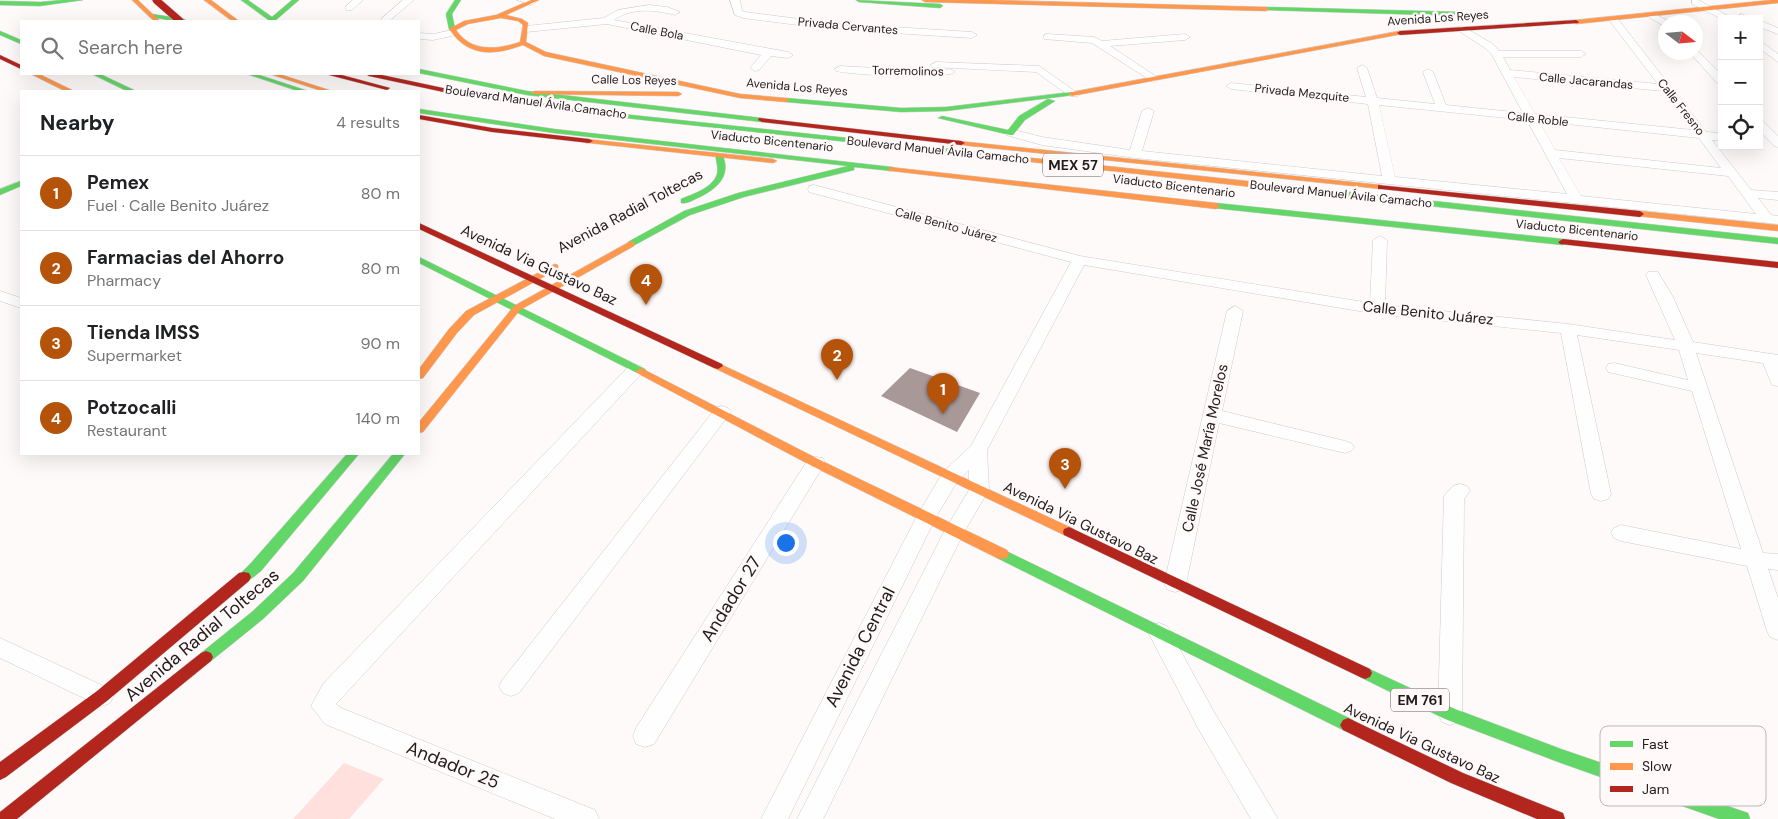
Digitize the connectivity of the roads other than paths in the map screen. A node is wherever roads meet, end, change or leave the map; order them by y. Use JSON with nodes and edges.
{"nodes":[{"id":1,"x":80,"y":0,"type":"edge"},
{"id":2,"x":135,"y":0,"type":"edge"},
{"id":3,"x":156,"y":0,"type":"edge"},
{"id":4,"x":206,"y":0,"type":"edge"},
{"id":5,"x":244,"y":0,"type":"edge"},
{"id":6,"x":296,"y":0,"type":"edge"},
{"id":7,"x":358,"y":0,"type":"edge"},
{"id":8,"x":409,"y":0,"type":"edge"},
{"id":9,"x":458,"y":0,"type":"edge"},
{"id":10,"x":735,"y":0,"type":"edge"},
{"id":11,"x":859,"y":0,"type":"edge"},
{"id":12,"x":925,"y":0,"type":"edge"},
{"id":13,"x":1673,"y":0,"type":"edge"},
{"id":14,"x":1730,"y":0,"type":"edge"},
{"id":15,"x":534,"y":1,"type":"edge"},
{"id":16,"x":1778,"y":1,"type":"edge"},
{"id":17,"x":1695,"y":2,"type":"junction"},
{"id":18,"x":0,"y":3,"type":"edge"},
{"id":19,"x":349,"y":8,"type":"dead end"},
{"id":20,"x":469,"y":8,"type":"dead end"},
{"id":21,"x":1597,"y":9,"type":"dead end"},
{"id":22,"x":1711,"y":9,"type":"junction"},
{"id":23,"x":675,"y":12,"type":"dead end"},
{"id":24,"x":1476,"y":14,"type":"dead end"},
{"id":25,"x":1504,"y":15,"type":"dead end"},
{"id":26,"x":1722,"y":15,"type":"edge"},
{"id":27,"x":502,"y":16,"type":"junction"},
{"id":28,"x":1653,"y":16,"type":"junction"},
{"id":29,"x":1343,"y":17,"type":"junction"},
{"id":30,"x":479,"y":18,"type":"junction"},
{"id":31,"x":154,"y":19,"type":"edge"},
{"id":32,"x":1658,"y":19,"type":"edge"},
{"id":33,"x":168,"y":20,"type":"edge"},
{"id":34,"x":181,"y":20,"type":"edge"},
{"id":35,"x":235,"y":20,"type":"edge"},
{"id":36,"x":273,"y":20,"type":"edge"},
{"id":37,"x":385,"y":20,"type":"edge"},
{"id":38,"x":1614,"y":20,"type":"junction"},
{"id":39,"x":607,"y":21,"type":"junction"},
{"id":40,"x":523,"y":24,"type":"junction"},
{"id":41,"x":1763,"y":25,"type":"edge"},
{"id":42,"x":1462,"y":29,"type":"junction"},
{"id":43,"x":1360,"y":30,"type":"dead end"},
{"id":44,"x":452,"y":31,"type":"junction"},
{"id":45,"x":1778,"y":31,"type":"edge"},
{"id":46,"x":0,"y":33,"type":"edge"},
{"id":47,"x":972,"y":35,"type":"dead end"},
{"id":48,"x":420,"y":36,"type":"edge"},
{"id":49,"x":1047,"y":37,"type":"dead end"},
{"id":50,"x":1185,"y":37,"type":"dead end"},
{"id":51,"x":1376,"y":37,"type":"junction"},
{"id":52,"x":20,"y":42,"type":"edge"},
{"id":53,"x":523,"y":43,"type":"junction"},
{"id":54,"x":1100,"y":44,"type":"junction"},
{"id":55,"x":1763,"y":46,"type":"edge"},
{"id":56,"x":491,"y":51,"type":"junction"},
{"id":57,"x":768,"y":53,"type":"junction"},
{"id":58,"x":1496,"y":54,"type":"junction"},
{"id":59,"x":1581,"y":54,"type":"dead end"},
{"id":60,"x":788,"y":55,"type":"dead end"},
{"id":61,"x":0,"y":57,"type":"edge"},
{"id":62,"x":1778,"y":58,"type":"edge"},
{"id":63,"x":1702,"y":60,"type":"edge"},
{"id":64,"x":936,"y":65,"type":"dead end"},
{"id":65,"x":975,"y":66,"type":"junction"},
{"id":66,"x":20,"y":67,"type":"edge"},
{"id":67,"x":755,"y":68,"type":"dead end"},
{"id":68,"x":1362,"y":68,"type":"dead end"},
{"id":69,"x":840,"y":69,"type":"dead end"},
{"id":70,"x":420,"y":72,"type":"edge"},
{"id":71,"x":1428,"y":72,"type":"dead end"},
{"id":72,"x":1507,"y":73,"type":"junction"},
{"id":73,"x":41,"y":75,"type":"edge"},
{"id":74,"x":97,"y":75,"type":"edge"},
{"id":75,"x":253,"y":75,"type":"edge"},
{"id":76,"x":276,"y":75,"type":"edge"},
{"id":77,"x":335,"y":75,"type":"edge"},
{"id":78,"x":374,"y":75,"type":"edge"},
{"id":79,"x":1718,"y":78,"type":"edge"},
{"id":80,"x":1153,"y":79,"type":"junction"},
{"id":81,"x":1231,"y":86,"type":"dead end"},
{"id":82,"x":1666,"y":88,"type":"junction"},
{"id":83,"x":68,"y":90,"type":"edge"},
{"id":84,"x":130,"y":90,"type":"edge"},
{"id":85,"x":300,"y":90,"type":"edge"},
{"id":86,"x":325,"y":90,"type":"edge"},
{"id":87,"x":397,"y":90,"type":"edge"},
{"id":88,"x":527,"y":93,"type":"junction"},
{"id":89,"x":631,"y":93,"type":"junction"},
{"id":90,"x":1074,"y":94,"type":"junction"},
{"id":91,"x":420,"y":95,"type":"edge"},
{"id":92,"x":740,"y":96,"type":"junction"},
{"id":93,"x":1373,"y":101,"type":"junction"},
{"id":94,"x":1000,"y":103,"type":"junction"},
{"id":95,"x":1442,"y":108,"type":"junction"},
{"id":96,"x":900,"y":110,"type":"junction"},
{"id":97,"x":420,"y":111,"type":"edge"},
{"id":98,"x":1148,"y":111,"type":"dead end"},
{"id":99,"x":420,"y":117,"type":"edge"},
{"id":100,"x":1022,"y":118,"type":"junction"},
{"id":101,"x":1530,"y":118,"type":"junction"},
{"id":102,"x":1763,"y":127,"type":"edge"},
{"id":103,"x":1010,"y":133,"type":"junction"},
{"id":104,"x":1704,"y":136,"type":"junction"},
{"id":105,"x":1718,"y":137,"type":"edge"},
{"id":106,"x":1763,"y":140,"type":"edge"},
{"id":107,"x":1777,"y":142,"type":"edge"},
{"id":108,"x":1550,"y":153,"type":"junction"},
{"id":109,"x":1135,"y":154,"type":"junction"},
{"id":110,"x":719,"y":156,"type":"junction"},
{"id":111,"x":851,"y":168,"type":"junction"},
{"id":112,"x":1731,"y":173,"type":"junction"},
{"id":113,"x":1389,"y":180,"type":"junction"},
{"id":114,"x":20,"y":183,"type":"edge"},
{"id":115,"x":814,"y":189,"type":"dead end"},
{"id":116,"x":0,"y":192,"type":"edge"},
{"id":117,"x":1746,"y":193,"type":"junction"},
{"id":118,"x":1778,"y":196,"type":"edge"},
{"id":119,"x":1576,"y":199,"type":"junction"},
{"id":120,"x":676,"y":205,"type":"dead end"},
{"id":121,"x":1772,"y":220,"type":"edge"},
{"id":122,"x":420,"y":226,"type":"edge"},
{"id":123,"x":1778,"y":228,"type":"edge"},
{"id":124,"x":1380,"y":240,"type":"dead end"},
{"id":125,"x":1778,"y":242,"type":"edge"},
{"id":126,"x":1778,"y":251,"type":"edge"},
{"id":127,"x":420,"y":260,"type":"edge"},
{"id":128,"x":1079,"y":260,"type":"junction"},
{"id":129,"x":566,"y":262,"type":"dead end"},
{"id":130,"x":1778,"y":265,"type":"edge"},
{"id":131,"x":1778,"y":272,"type":"edge"},
{"id":132,"x":1652,"y":275,"type":"dead end"},
{"id":133,"x":532,"y":279,"type":"junction"},
{"id":134,"x":550,"y":288,"type":"junction"},
{"id":135,"x":0,"y":296,"type":"edge"},
{"id":136,"x":496,"y":297,"type":"junction"},
{"id":137,"x":20,"y":303,"type":"edge"},
{"id":138,"x":516,"y":308,"type":"junction"},
{"id":139,"x":1377,"y":308,"type":"junction"},
{"id":140,"x":1235,"y":312,"type":"dead end"},
{"id":141,"x":1568,"y":329,"type":"junction"},
{"id":142,"x":1686,"y":346,"type":"junction"},
{"id":143,"x":1774,"y":360,"type":"edge"},
{"id":144,"x":1614,"y":368,"type":"dead end"},
{"id":145,"x":635,"y":370,"type":"junction"},
{"id":146,"x":420,"y":375,"type":"edge"},
{"id":147,"x":1778,"y":380,"type":"edge"},
{"id":148,"x":1697,"y":387,"type":"junction"},
{"id":149,"x":722,"y":412,"type":"junction"},
{"id":150,"x":1212,"y":415,"type":"junction"},
{"id":151,"x":420,"y":428,"type":"edge"},
{"id":152,"x":1345,"y":447,"type":"dead end"},
{"id":153,"x":978,"y":450,"type":"junction"},
{"id":154,"x":352,"y":455,"type":"edge"},
{"id":155,"x":398,"y":455,"type":"edge"},
{"id":156,"x":816,"y":463,"type":"junction"},
{"id":157,"x":950,"y":477,"type":"junction"},
{"id":158,"x":979,"y":490,"type":"junction"},
{"id":159,"x":1460,"y":491,"type":"dead end"},
{"id":160,"x":1601,"y":494,"type":"dead end"},
{"id":161,"x":927,"y":516,"type":"junction"},
{"id":162,"x":955,"y":530,"type":"junction"},
{"id":163,"x":1621,"y":533,"type":"dead end"},
{"id":164,"x":1756,"y":560,"type":"junction"},
{"id":165,"x":1778,"y":562,"type":"edge"},
{"id":166,"x":1175,"y":584,"type":"junction"},
{"id":167,"x":1778,"y":631,"type":"edge"},
{"id":168,"x":1158,"y":632,"type":"junction"},
{"id":169,"x":0,"y":647,"type":"edge"},
{"id":170,"x":511,"y":686,"type":"dead end"},
{"id":171,"x":102,"y":696,"type":"junction"},
{"id":172,"x":1450,"y":714,"type":"junction"},
{"id":173,"x":646,"y":736,"type":"dead end"},
{"id":174,"x":1600,"y":770,"type":"edge"},
{"id":175,"x":0,"y":772,"type":"edge"},
{"id":176,"x":1704,"y":806,"type":"edge"},
{"id":177,"x":4,"y":819,"type":"edge"},
{"id":178,"x":586,"y":819,"type":"edge"},
{"id":179,"x":774,"y":819,"type":"edge"},
{"id":180,"x":810,"y":819,"type":"edge"},
{"id":181,"x":1265,"y":819,"type":"edge"},
{"id":182,"x":1557,"y":819,"type":"edge"},
{"id":183,"x":1742,"y":819,"type":"edge"}],
"edges":[{"from":1,"to":18,"type":"main road"},
{"from":2,"to":31,"type":"main road"},
{"from":3,"to":34,"type":"main road","bridge":true},
{"from":4,"to":35,"type":"main road"},
{"from":5,"to":36,"type":"main road"},
{"from":6,"to":36,"type":"main road"},
{"from":7,"to":19,"type":"street"},
{"from":8,"to":37,"type":"street"},
{"from":9,"to":44,"type":"main road"},
{"from":10,"to":47,"type":"street","name":"Privada Cervantes"},
{"from":11,"to":29,"type":"main road"},
{"from":12,"to":29,"type":"main road"},
{"from":13,"to":17,"type":"main road"},
{"from":14,"to":17,"type":"main road"},
{"from":15,"to":27,"type":"main road"},
{"from":15,"to":40,"type":"main road"},
{"from":16,"to":22,"type":"main road","name":"Avenida Los Reyes"},
{"from":17,"to":22,"type":"street"},
{"from":20,"to":30,"type":"main road"},
{"from":21,"to":25,"type":"main road"},
{"from":22,"to":26,"type":"street"},
{"from":22,"to":28,"type":"main road","name":"Avenida Los Reyes"},
{"from":23,"to":39,"type":"street"},
{"from":24,"to":29,"type":"main road"},
{"from":27,"to":30,"type":"main road"},
{"from":27,"to":40,"type":"main road"},
{"from":28,"to":32,"type":"street"},
{"from":28,"to":38,"type":"main road","name":"Avenida Los Reyes"},
{"from":30,"to":44,"type":"main road"},
{"from":31,"to":33,"type":"main road"},
{"from":38,"to":42,"type":"main road","name":"Avenida Los Reyes"},
{"from":38,"to":82,"type":"street","name":"Calle Fresno"},
{"from":39,"to":40,"type":"street","name":"Calle Bola"},
{"from":39,"to":57,"type":"street","name":"Calle Bola"},
{"from":40,"to":53,"type":"main road"},
{"from":41,"to":45,"type":"street"},
{"from":42,"to":51,"type":"main road","name":"Avenida Los Reyes"},
{"from":42,"to":58,"type":"street"},
{"from":43,"to":51,"type":"main road"},
{"from":44,"to":48,"type":"street"},
{"from":44,"to":56,"type":"main road"},
{"from":46,"to":52,"type":"main road"},
{"from":49,"to":54,"type":"street"},
{"from":50,"to":54,"type":"street"},
{"from":51,"to":80,"type":"main road","name":"Avenida Los Reyes"},
{"from":53,"to":56,"type":"main road"},
{"from":53,"to":92,"type":"main road","name":"Avenida Los Reyes"},
{"from":54,"to":80,"type":"street"},
{"from":55,"to":62,"type":"street"},
{"from":56,"to":89,"type":"main road"},
{"from":57,"to":60,"type":"street","name":"Calle Bola"},
{"from":57,"to":67,"type":"street"},
{"from":58,"to":59,"type":"street"},
{"from":58,"to":72,"type":"street"},
{"from":61,"to":66,"type":"main road"},
{"from":63,"to":79,"type":"street"},
{"from":64,"to":65,"type":"street","name":"Torremolinos"},
{"from":65,"to":69,"type":"street","name":"Torremolinos"},
{"from":65,"to":90,"type":"street","name":"Torremolinos"},
{"from":68,"to":93,"type":"street"},
{"from":70,"to":88,"type":"main road","name":"Boulevard Manuel Ávila Camacho"},
{"from":71,"to":95,"type":"street"},
{"from":72,"to":82,"type":"street","name":"Calle Jacarandas"},
{"from":72,"to":101,"type":"street"},
{"from":73,"to":83,"type":"main road"},
{"from":74,"to":84,"type":"main road"},
{"from":75,"to":85,"type":"main road"},
{"from":76,"to":86,"type":"main road"},
{"from":77,"to":87,"type":"main road"},
{"from":78,"to":125,"type":"main road","name":"Boulevard Manuel Ávila Camacho","number":"MEX 57"},
{"from":80,"to":90,"type":"main road","name":"Avenida Los Reyes"},
{"from":81,"to":93,"type":"street","name":"Privada Mezquite"},
{"from":82,"to":104,"type":"street","name":"Calle Fresno"},
{"from":88,"to":89,"type":"main road","name":"Calle Los Reyes"},
{"from":88,"to":123,"type":"main road","name":"Boulevard Manuel Ávila Camacho"},
{"from":89,"to":92,"type":"main road","name":"Calle Los Reyes"},
{"from":90,"to":94,"type":"main road","name":"Avenida Los Reyes"},
{"from":90,"to":100,"type":"main road","name":"Avenida Los Reyes"},
{"from":91,"to":126,"type":"main road","name":"Boulevard Manuel Ávila Camacho","number":"MEX 57"},
{"from":92,"to":96,"type":"main road","name":"Avenida Los Reyes"},
{"from":93,"to":95,"type":"street","name":"Calle Roble"},
{"from":93,"to":113,"type":"street"},
{"from":94,"to":96,"type":"main road","name":"Avenida Los Reyes"},
{"from":94,"to":100,"type":"main road"},
{"from":95,"to":101,"type":"street","name":"Calle Roble"},
{"from":96,"to":103,"type":"main road","name":"Boulevard Manuel Ávila Camacho"},
{"from":97,"to":130,"type":"main road","name":"Viaducto Bicentenario"},
{"from":98,"to":109,"type":"street"},
{"from":99,"to":110,"type":"main road","name":"Boulevard Manuel Ávila Camacho"},
{"from":100,"to":103,"type":"main road","name":"Avenida Los Reyes"},
{"from":101,"to":104,"type":"street","name":"Calle Roble"},
{"from":101,"to":108,"type":"street"},
{"from":102,"to":107,"type":"street"},
{"from":103,"to":109,"type":"street","name":"Boulevard Manuel Ávila Camacho"},
{"from":104,"to":105,"type":"street","name":"Calle Roble"},
{"from":104,"to":112,"type":"street","name":"Calle Fresno"},
{"from":106,"to":107,"type":"street"},
{"from":108,"to":112,"type":"street"},
{"from":108,"to":119,"type":"street"},
{"from":109,"to":113,"type":"street","name":"Boulevard Manuel Ávila Camacho"},
{"from":110,"to":111,"type":"main road","name":"Boulevard Manuel Ávila Camacho"},
{"from":110,"to":120,"type":"main road","name":"Avenida Radial Toltecas"},
{"from":111,"to":131,"type":"main road","name":"Boulevard Manuel Ávila Camacho"},
{"from":111,"to":134,"type":"main road","name":"Avenida Radial Toltecas"},
{"from":112,"to":117,"type":"street","name":"Calle Fresno"},
{"from":113,"to":119,"type":"street","name":"Boulevard Manuel Ávila Camacho"},
{"from":114,"to":116,"type":"main road"},
{"from":115,"to":128,"type":"street","name":"Calle Benito Juárez"},
{"from":117,"to":118,"type":"street"},
{"from":117,"to":121,"type":"street","name":"Calle Fresno"},
{"from":119,"to":121,"type":"street","name":"Boulevard Manuel Ávila Camacho"},
{"from":122,"to":133,"type":"main road","name":"Avenida Via Gustavo Baz"},
{"from":124,"to":139,"type":"street"},
{"from":127,"to":136,"type":"main road","name":"Avenida Via Gustavo Baz"},
{"from":128,"to":139,"type":"street","name":"Calle Benito Juárez"},
{"from":128,"to":153,"type":"street"},
{"from":129,"to":133,"type":"main road","name":"Avenida Radial Toltecas"},
{"from":132,"to":142,"type":"street"},
{"from":133,"to":134,"type":"main road","name":"Avenida Via Gustavo Baz"},
{"from":133,"to":136,"type":"main road","name":"Avenida Radial Toltecas"},
{"from":134,"to":138,"type":"main road","name":"Avenida Radial Toltecas"},
{"from":134,"to":157,"type":"main road","name":"Avenida Via Gustavo Baz"},
{"from":135,"to":137,"type":"street"},
{"from":136,"to":138,"type":"main road","name":"Avenida Via Gustavo Baz"},
{"from":136,"to":146,"type":"main road","name":"Avenida Radial Toltecas"},
{"from":138,"to":145,"type":"main road","name":"Avenida Via Gustavo Baz"},
{"from":138,"to":151,"type":"main road","name":"Avenida Radial Toltecas"},
{"from":139,"to":141,"type":"street","name":"Calle Benito Juárez"},
{"from":140,"to":150,"type":"street","name":"Calle José María Morelos"},
{"from":141,"to":142,"type":"street","name":"Calle Benito Juárez"},
{"from":141,"to":160,"type":"street"},
{"from":142,"to":143,"type":"street","name":"Calle Benito Juárez"},
{"from":142,"to":148,"type":"street"},
{"from":143,"to":147,"type":"street"},
{"from":144,"to":148,"type":"street"},
{"from":145,"to":149,"type":"main road","name":"Avenida Via Gustavo Baz"},
{"from":145,"to":178,"type":"street","name":"Andador 25"},
{"from":148,"to":164,"type":"street"},
{"from":149,"to":156,"type":"main road","name":"Avenida Via Gustavo Baz"},
{"from":149,"to":170,"type":"street"},
{"from":150,"to":152,"type":"street"},
{"from":150,"to":166,"type":"street","name":"Calle José María Morelos"},
{"from":153,"to":157,"type":"street"},
{"from":153,"to":158,"type":"street"},
{"from":154,"to":171,"type":"main road","name":"Avenida Radial Toltecas"},
{"from":155,"to":177,"type":"main road","name":"Avenida Radial Toltecas"},
{"from":156,"to":161,"type":"main road","name":"Avenida Via Gustavo Baz"},
{"from":156,"to":173,"type":"street","name":"Andador 27"},
{"from":157,"to":158,"type":"main road","name":"Avenida Via Gustavo Baz"},
{"from":157,"to":161,"type":"street","name":"Avenida Central"},
{"from":158,"to":162,"type":"street","name":"Avenida Central"},
{"from":158,"to":166,"type":"main road","name":"Avenida Via Gustavo Baz","number":"EM 761"},
{"from":159,"to":172,"type":"street"},
{"from":161,"to":162,"type":"main road","name":"Avenida Via Gustavo Baz"},
{"from":161,"to":179,"type":"street","name":"Avenida Central"},
{"from":162,"to":168,"type":"main road","name":"Avenida Via Gustavo Baz"},
{"from":162,"to":180,"type":"street","name":"Avenida Central"},
{"from":163,"to":164,"type":"street"},
{"from":164,"to":165,"type":"street"},
{"from":164,"to":167,"type":"street"},
{"from":166,"to":172,"type":"main road","name":"Avenida Via Gustavo Baz","number":"EM 761"},
{"from":168,"to":181,"type":"street"},
{"from":168,"to":182,"type":"main road","name":"Avenida Via Gustavo Baz"},
{"from":169,"to":171,"type":"street"},
{"from":171,"to":175,"type":"main road","name":"Avenida Radial Toltecas"},
{"from":172,"to":174,"type":"main road","name":"Avenida Via Gustavo Baz","number":"EM 761"},
{"from":176,"to":183,"type":"main road","name":"Avenida Via Gustavo Baz","number":"EM 761"}]}
